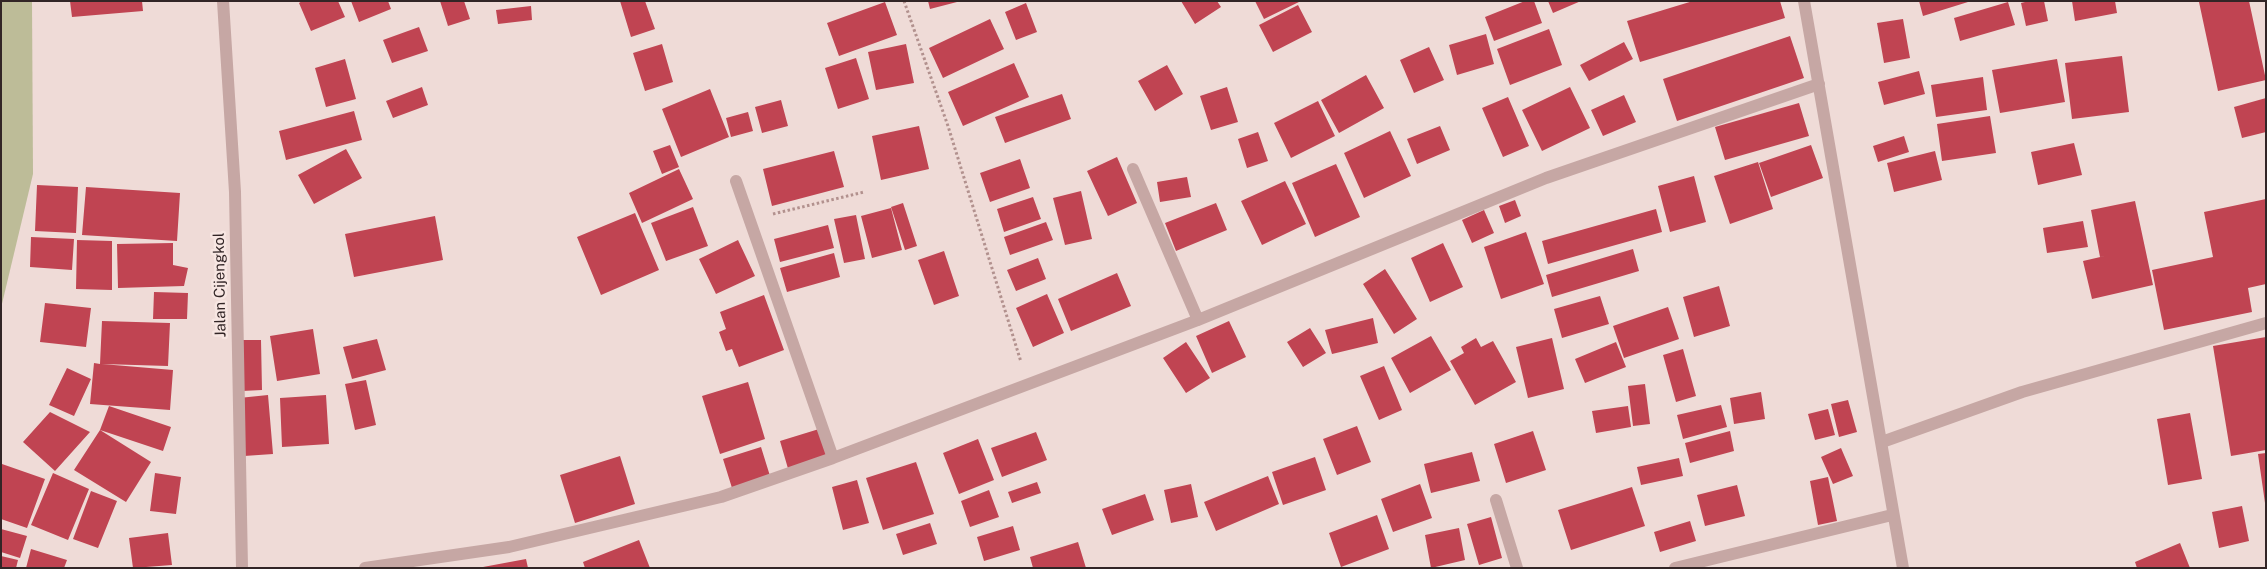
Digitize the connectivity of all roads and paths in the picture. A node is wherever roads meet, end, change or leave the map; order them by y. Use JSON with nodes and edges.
{"nodes":[{"id":1,"x":223,"y":1,"type":"edge"},
{"id":2,"x":904,"y":1,"type":"edge"},
{"id":3,"x":1804,"y":1,"type":"edge"},
{"id":4,"x":1819,"y":84,"type":"junction"},
{"id":5,"x":1133,"y":169,"type":"dead end"},
{"id":6,"x":736,"y":182,"type":"dead end"},
{"id":7,"x":864,"y":192,"type":"dead end"},
{"id":8,"x":751,"y":220,"type":"junction"},
{"id":9,"x":1198,"y":320,"type":"junction"},
{"id":10,"x":2266,"y":323,"type":"edge"},
{"id":11,"x":1028,"y":383,"type":"junction"},
{"id":12,"x":1882,"y":442,"type":"junction"},
{"id":13,"x":833,"y":458,"type":"junction"},
{"id":14,"x":1496,"y":500,"type":"dead end"},
{"id":15,"x":1892,"y":515,"type":"junction"},
{"id":16,"x":242,"y":568,"type":"edge"},
{"id":17,"x":365,"y":568,"type":"edge"},
{"id":18,"x":1517,"y":568,"type":"edge"},
{"id":19,"x":1675,"y":568,"type":"edge"},
{"id":20,"x":1903,"y":568,"type":"edge"}],
"edges":[{"from":1,"to":16,"type":"street","name":"Jalan Cijengkol"},
{"from":2,"to":11,"type":"path"},
{"from":3,"to":4,"type":"street"},
{"from":4,"to":9,"type":"street"},
{"from":4,"to":12,"type":"street"},
{"from":5,"to":9,"type":"street"},
{"from":6,"to":8,"type":"street"},
{"from":7,"to":8,"type":"path"},
{"from":8,"to":13,"type":"street"},
{"from":9,"to":11,"type":"street"},
{"from":10,"to":12,"type":"street"},
{"from":11,"to":13,"type":"street"},
{"from":12,"to":15,"type":"street"},
{"from":13,"to":17,"type":"street"},
{"from":14,"to":18,"type":"street"},
{"from":15,"to":19,"type":"street"},
{"from":15,"to":20,"type":"street"}]}
